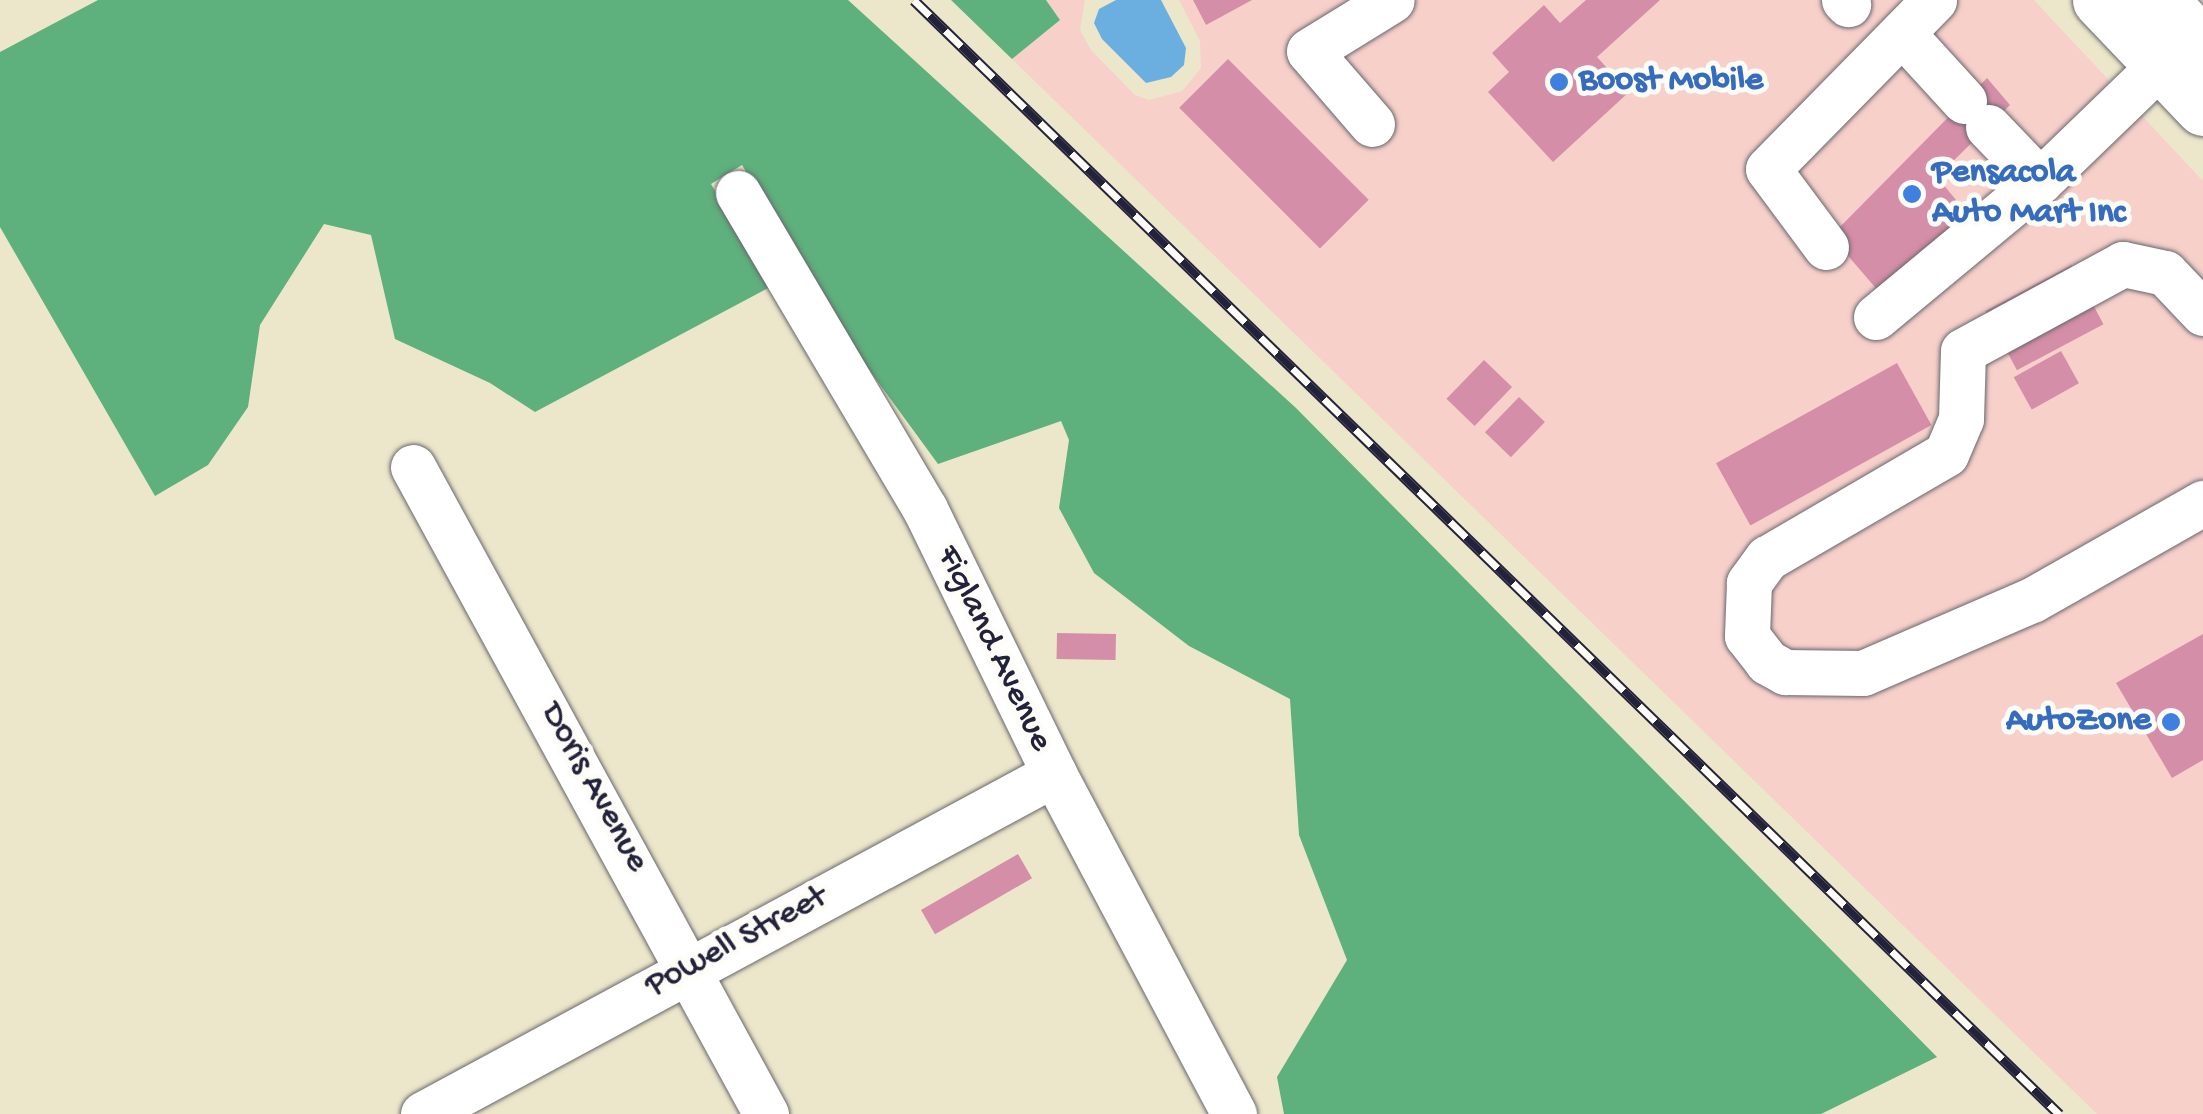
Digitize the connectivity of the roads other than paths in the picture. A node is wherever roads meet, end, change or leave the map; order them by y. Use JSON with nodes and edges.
{"nodes":[{"id":1,"x":1392,"y":0,"type":"edge"},
{"id":2,"x":1934,"y":0,"type":"edge"},
{"id":3,"x":2100,"y":0,"type":"edge"},
{"id":4,"x":2160,"y":0,"type":"edge"},
{"id":5,"x":1902,"y":33,"type":"junction"},
{"id":6,"x":2182,"y":55,"type":"edge"},
{"id":7,"x":2203,"y":108,"type":"edge"},
{"id":8,"x":1372,"y":124,"type":"dead end"},
{"id":9,"x":2040,"y":181,"type":"junction"},
{"id":10,"x":738,"y":193,"type":"dead end"},
{"id":11,"x":1826,"y":247,"type":"dead end"},
{"id":12,"x":2203,"y":314,"type":"edge"},
{"id":13,"x":1876,"y":317,"type":"dead end"},
{"id":14,"x":413,"y":467,"type":"dead end"},
{"id":15,"x":2203,"y":503,"type":"edge"},
{"id":16,"x":1054,"y":774,"type":"junction"},
{"id":17,"x":691,"y":967,"type":"junction"},
{"id":18,"x":422,"y":1114,"type":"edge"},
{"id":19,"x":766,"y":1114,"type":"edge"},
{"id":20,"x":1234,"y":1114,"type":"edge"}],
"edges":[{"from":1,"to":8,"type":"street"},
{"from":2,"to":5,"type":"street"},
{"from":3,"to":6,"type":"highway"},
{"from":4,"to":6,"type":"highway"},
{"from":5,"to":9,"type":"street"},
{"from":5,"to":11,"type":"street"},
{"from":6,"to":7,"type":"highway"},
{"from":6,"to":9,"type":"street"},
{"from":9,"to":13,"type":"street"},
{"from":10,"to":16,"type":"street","name":"Figland Avenue"},
{"from":12,"to":15,"type":"street"},
{"from":14,"to":17,"type":"street","name":"Doris Avenue"},
{"from":16,"to":17,"type":"street","name":"Powell Street"},
{"from":16,"to":20,"type":"street","name":"Figland Avenue"},
{"from":17,"to":18,"type":"street","name":"Powell Street"},
{"from":17,"to":19,"type":"street","name":"Doris Avenue"}]}
